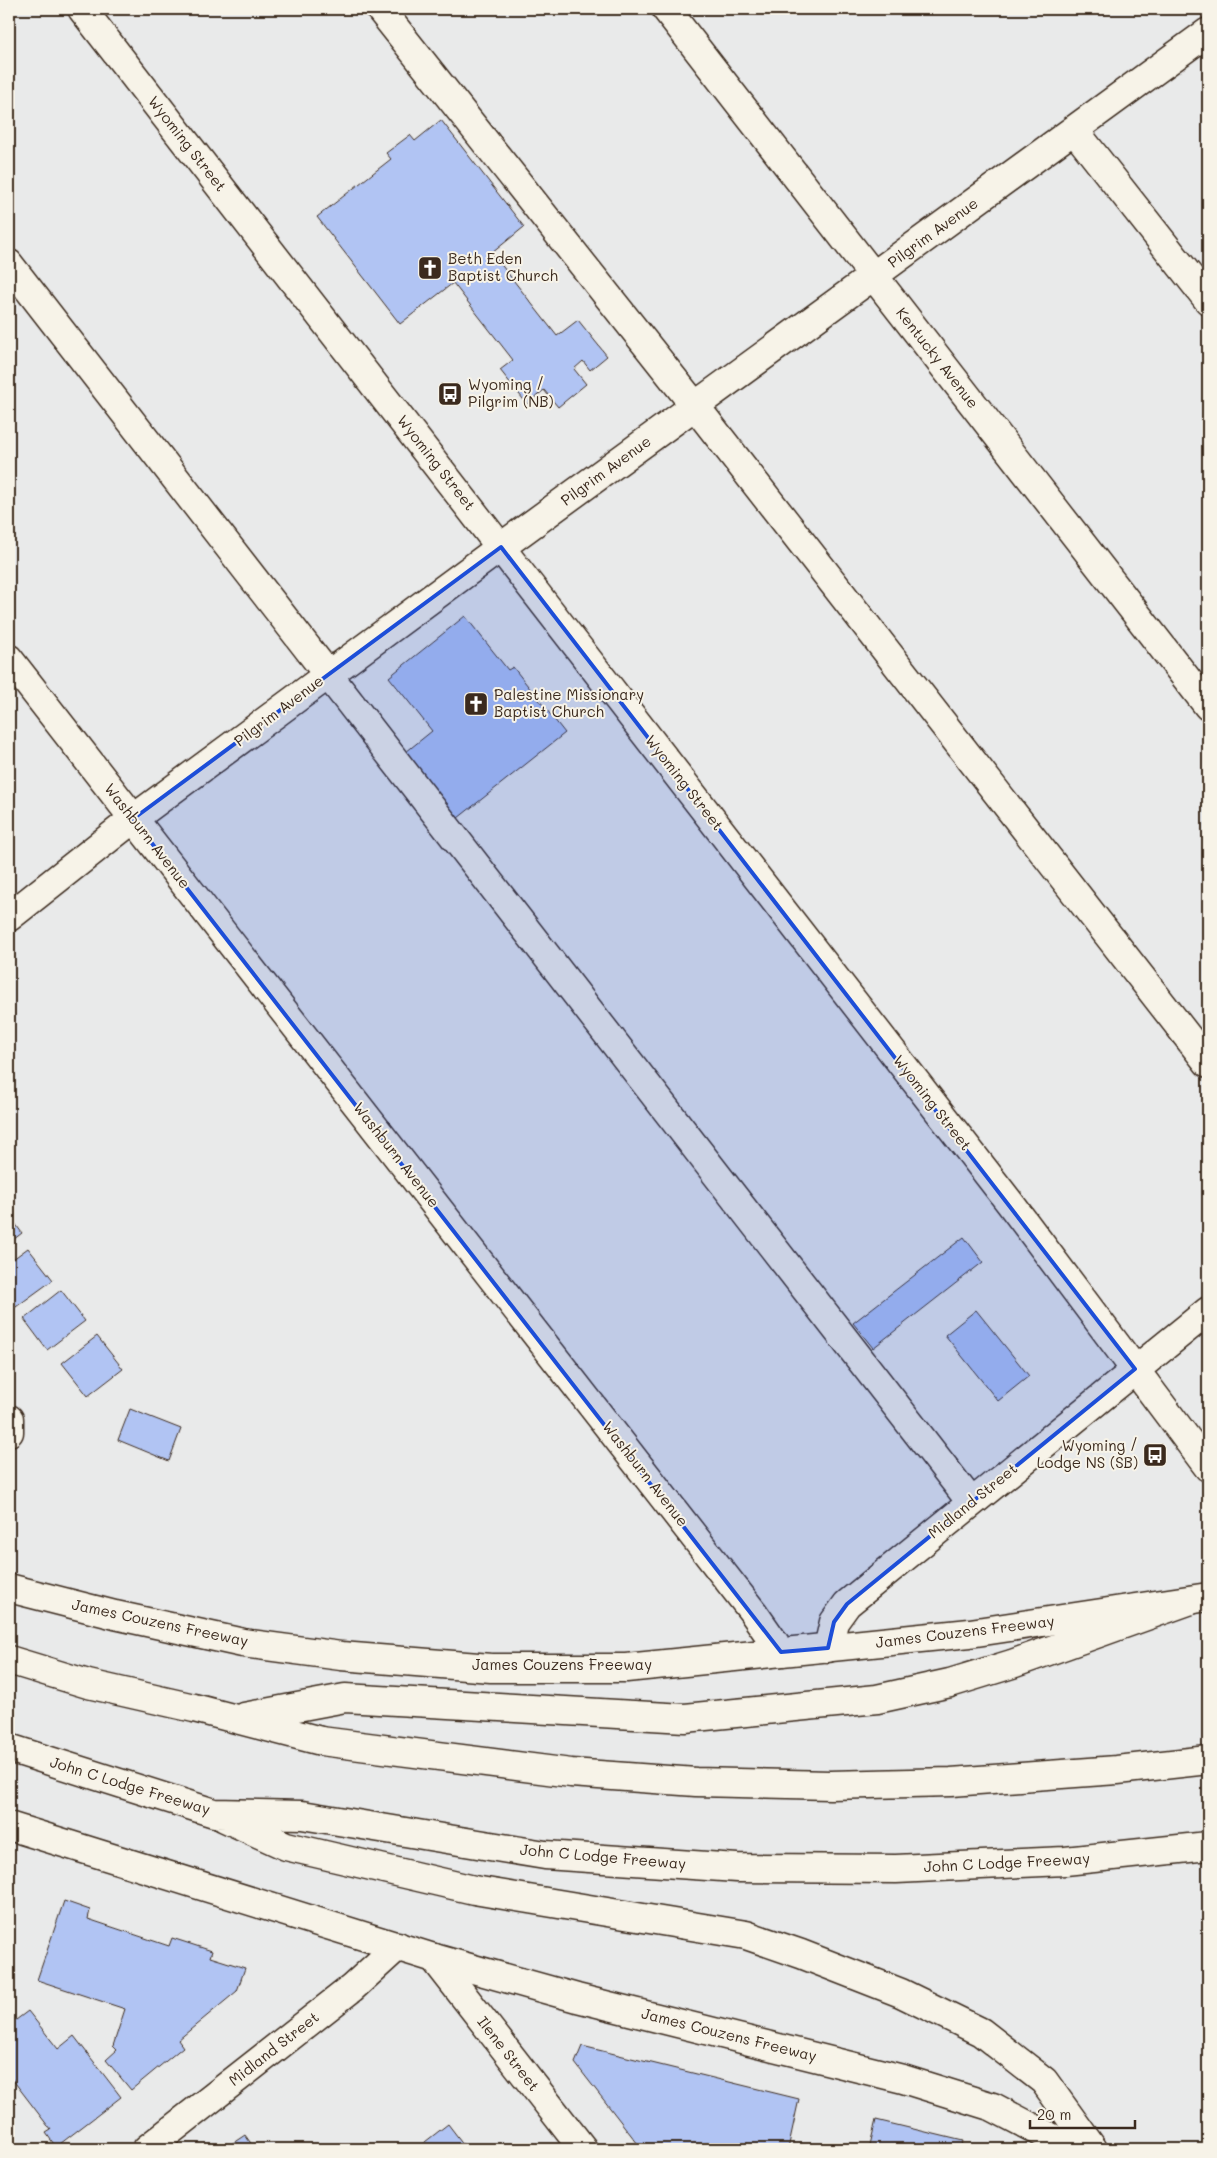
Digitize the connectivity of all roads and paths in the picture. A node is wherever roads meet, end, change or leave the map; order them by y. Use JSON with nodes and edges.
{"nodes":[{"id":1,"x":82,"y":9,"type":"edge"},
{"id":2,"x":380,"y":9,"type":"edge"},
{"id":3,"x":666,"y":9,"type":"edge"},
{"id":4,"x":1208,"y":32,"type":"edge"},
{"id":5,"x":1074,"y":130,"type":"junction"},
{"id":6,"x":9,"y":264,"type":"edge"},
{"id":7,"x":874,"y":276,"type":"junction"},
{"id":8,"x":1208,"y":300,"type":"edge"},
{"id":9,"x":695,"y":406,"type":"junction"},
{"id":10,"x":501,"y":547,"type":"junction"},
{"id":11,"x":9,"y":659,"type":"edge"},
{"id":12,"x":327,"y":675,"type":"junction"},
{"id":13,"x":1208,"y":706,"type":"edge"},
{"id":14,"x":133,"y":819,"type":"junction"},
{"id":15,"x":9,"y":918,"type":"edge"},
{"id":16,"x":1208,"y":1063,"type":"edge"},
{"id":17,"x":1208,"y":1311,"type":"edge"},
{"id":18,"x":1135,"y":1369,"type":"junction"},
{"id":19,"x":9,"y":1419,"type":"edge"},
{"id":20,"x":9,"y":1432,"type":"edge"},
{"id":21,"x":1208,"y":1467,"type":"edge"},
{"id":22,"x":971,"y":1502,"type":"junction"},
{"id":23,"x":9,"y":1588,"type":"edge"},
{"id":24,"x":1200,"y":1598,"type":"edge"},
{"id":25,"x":828,"y":1648,"type":"junction"},
{"id":26,"x":781,"y":1652,"type":"junction"},
{"id":27,"x":9,"y":1660,"type":"edge"},
{"id":28,"x":236,"y":1719,"type":"junction"},
{"id":29,"x":9,"y":1748,"type":"edge"},
{"id":30,"x":1208,"y":1760,"type":"edge"},
{"id":31,"x":214,"y":1813,"type":"junction"},
{"id":32,"x":9,"y":1826,"type":"edge"},
{"id":33,"x":1208,"y":1846,"type":"edge"},
{"id":34,"x":398,"y":1946,"type":"junction"},
{"id":35,"x":434,"y":1958,"type":"junction"},
{"id":36,"x":147,"y":2149,"type":"edge"},
{"id":37,"x":583,"y":2149,"type":"edge"},
{"id":38,"x":1068,"y":2149,"type":"edge"},
{"id":39,"x":1092,"y":2149,"type":"edge"}],
"edges":[{"from":1,"to":10,"type":"main road","name":"Wyoming Street"},
{"from":2,"to":9,"type":"main road"},
{"from":3,"to":7,"type":"main road","name":"Kentucky Avenue"},
{"from":4,"to":5,"type":"main road","name":"Pilgrim Avenue"},
{"from":5,"to":7,"type":"main road","name":"Pilgrim Avenue"},
{"from":5,"to":8,"type":"main road"},
{"from":6,"to":12,"type":"main road"},
{"from":7,"to":9,"type":"main road","name":"Pilgrim Avenue"},
{"from":7,"to":13,"type":"main road","name":"Kentucky Avenue"},
{"from":9,"to":10,"type":"main road","name":"Pilgrim Avenue"},
{"from":9,"to":16,"type":"main road"},
{"from":10,"to":12,"type":"main road","name":"Pilgrim Avenue"},
{"from":10,"to":18,"type":"main road","name":"Wyoming Street"},
{"from":11,"to":14,"type":"main road","name":"Washburn Avenue"},
{"from":12,"to":14,"type":"main road","name":"Pilgrim Avenue"},
{"from":12,"to":22,"type":"main road"},
{"from":14,"to":15,"type":"main road","name":"Pilgrim Avenue"},
{"from":14,"to":26,"type":"main road","name":"Washburn Avenue"},
{"from":17,"to":18,"type":"main road","name":"Midland Street"},
{"from":18,"to":21,"type":"main road","name":"Wyoming Street"},
{"from":18,"to":22,"type":"main road","name":"Midland Street"},
{"from":19,"to":20,"type":"main road"},
{"from":22,"to":25,"type":"main road","name":"Midland Street"},
{"from":23,"to":26,"type":"main road","name":"James Couzens Freeway"},
{"from":24,"to":25,"type":"main road","name":"James Couzens Freeway"},
{"from":24,"to":28,"type":"main road"},
{"from":25,"to":26,"type":"main road","name":"James Couzens Freeway"},
{"from":27,"to":28,"type":"main road"},
{"from":28,"to":30,"type":"main road"},
{"from":29,"to":31,"type":"main road","name":"John C Lodge Freeway"},
{"from":31,"to":33,"type":"main road","name":"John C Lodge Freeway"},
{"from":31,"to":39,"type":"main road"},
{"from":32,"to":34,"type":"main road","name":"James Couzens Freeway"},
{"from":34,"to":35,"type":"main road","name":"James Couzens Freeway"},
{"from":34,"to":36,"type":"main road","name":"Midland Street"},
{"from":35,"to":37,"type":"main road","name":"Ilene Street"},
{"from":35,"to":38,"type":"main road","name":"James Couzens Freeway"}]}
